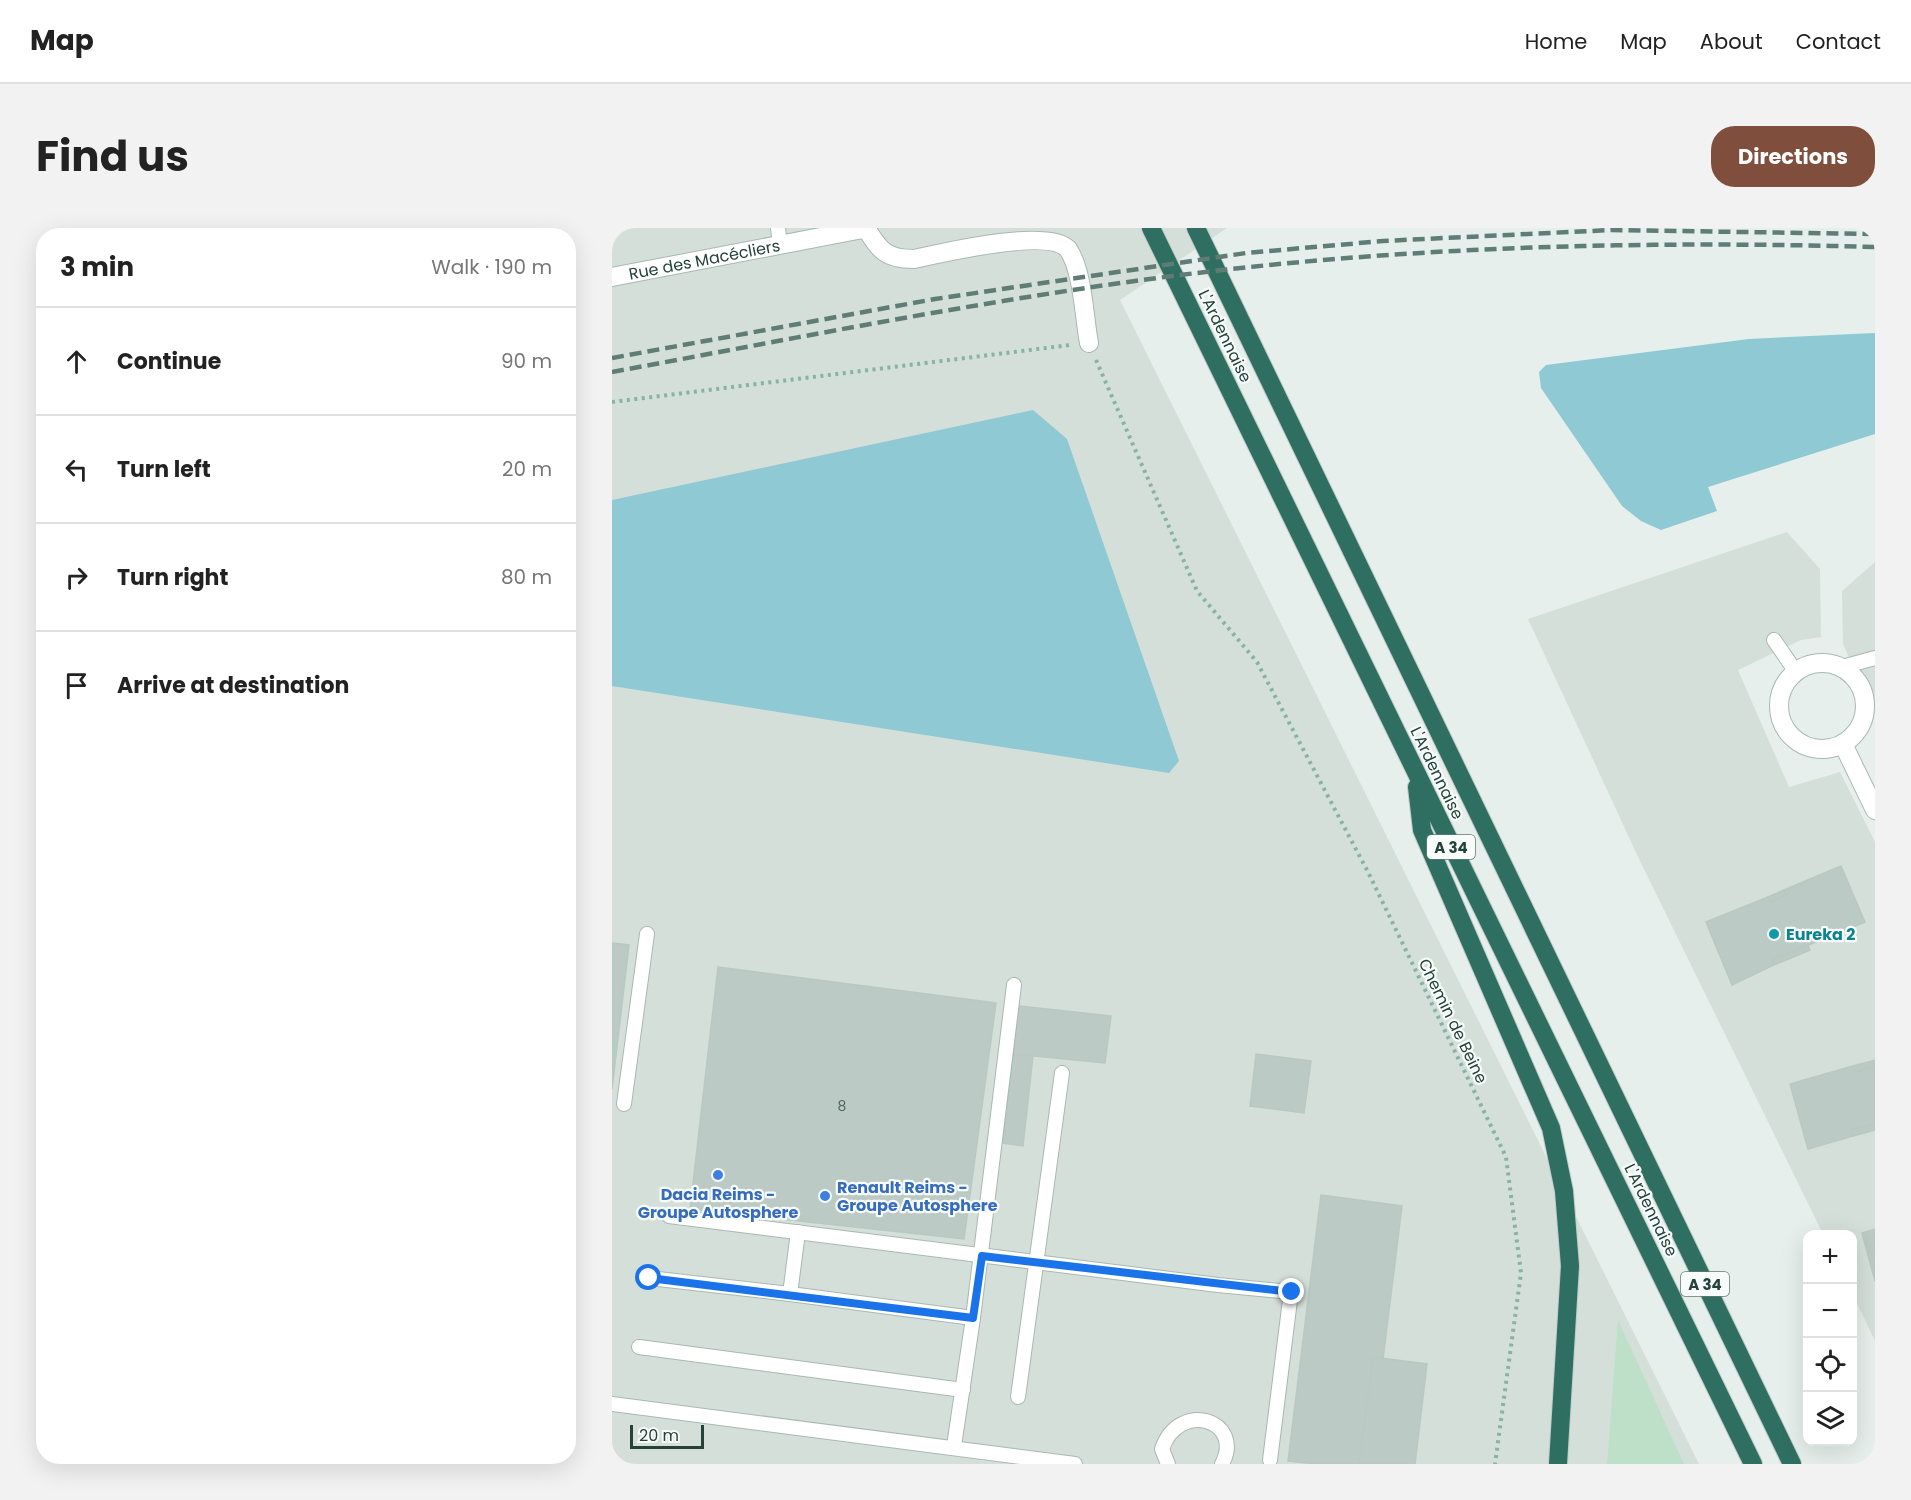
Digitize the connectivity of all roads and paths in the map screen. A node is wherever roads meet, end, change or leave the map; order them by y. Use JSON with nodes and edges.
{"nodes":[{"id":1,"x":867,"y":228,"type":"edge"},
{"id":2,"x":1151,"y":228,"type":"edge"},
{"id":3,"x":1196,"y":228,"type":"edge"},
{"id":4,"x":779,"y":237,"type":"edge"},
{"id":5,"x":612,"y":277,"type":"edge"},
{"id":6,"x":1089,"y":343,"type":"junction"},
{"id":7,"x":612,"y":402,"type":"edge"},
{"id":8,"x":1774,"y":640,"type":"dead end"},
{"id":9,"x":1875,"y":658,"type":"edge"},
{"id":10,"x":1842,"y":667,"type":"junction"},
{"id":11,"x":1796,"y":672,"type":"junction"},
{"id":12,"x":1842,"y":744,"type":"junction"},
{"id":13,"x":1416,"y":774,"type":"junction"},
{"id":14,"x":1875,"y":810,"type":"edge"},
{"id":15,"x":647,"y":934,"type":"dead end"},
{"id":16,"x":1014,"y":985,"type":"dead end"},
{"id":17,"x":1062,"y":1073,"type":"dead end"},
{"id":18,"x":624,"y":1104,"type":"dead end"},
{"id":19,"x":669,"y":1216,"type":"dead end"},
{"id":20,"x":798,"y":1232,"type":"junction"},
{"id":21,"x":982,"y":1256,"type":"junction"},
{"id":22,"x":1037,"y":1263,"type":"junction"},
{"id":23,"x":649,"y":1278,"type":"dead end"},
{"id":24,"x":790,"y":1294,"type":"junction"},
{"id":25,"x":973,"y":1318,"type":"junction"},
{"id":26,"x":639,"y":1347,"type":"dead end"},
{"id":27,"x":963,"y":1390,"type":"junction"},
{"id":28,"x":1018,"y":1397,"type":"dead end"},
{"id":29,"x":612,"y":1404,"type":"edge"},
{"id":30,"x":954,"y":1446,"type":"junction"},
{"id":31,"x":1269,"y":1460,"type":"dead end"},
{"id":32,"x":1076,"y":1464,"type":"edge"},
{"id":33,"x":1168,"y":1464,"type":"edge"},
{"id":34,"x":1222,"y":1464,"type":"edge"},
{"id":35,"x":1495,"y":1464,"type":"edge"},
{"id":36,"x":1558,"y":1464,"type":"edge"},
{"id":37,"x":1753,"y":1464,"type":"edge"},
{"id":38,"x":1792,"y":1464,"type":"edge"}],
"edges":[{"from":1,"to":4,"type":"street","name":"Rue des Macécliers"},
{"from":1,"to":6,"type":"street"},
{"from":2,"to":13,"type":"highway","name":"L'Ardennaise","number":"A 34"},
{"from":3,"to":38,"type":"highway","name":"L'Ardennaise","number":"A 34"},
{"from":4,"to":5,"type":"street","name":"Rue des Macécliers"},
{"from":6,"to":7,"type":"path"},
{"from":6,"to":35,"type":"path","name":"Chemin de Beine"},
{"from":8,"to":11,"type":"lane"},
{"from":9,"to":10,"type":"lane"},
{"from":10,"to":11,"type":"street"},
{"from":10,"to":12,"type":"street"},
{"from":11,"to":12,"type":"street"},
{"from":12,"to":14,"type":"street"},
{"from":13,"to":36,"type":"highway"},
{"from":13,"to":37,"type":"highway","name":"L'Ardennaise","number":"A 34"},
{"from":15,"to":18,"type":"lane"},
{"from":16,"to":21,"type":"lane"},
{"from":17,"to":22,"type":"lane"},
{"from":19,"to":20,"type":"lane"},
{"from":20,"to":21,"type":"lane"},
{"from":20,"to":24,"type":"lane"},
{"from":21,"to":22,"type":"lane"},
{"from":21,"to":25,"type":"lane"},
{"from":22,"to":28,"type":"lane"},
{"from":22,"to":31,"type":"lane"},
{"from":23,"to":24,"type":"lane"},
{"from":24,"to":25,"type":"lane"},
{"from":25,"to":27,"type":"lane"},
{"from":26,"to":27,"type":"lane"},
{"from":27,"to":30,"type":"lane"},
{"from":29,"to":30,"type":"lane"},
{"from":30,"to":32,"type":"lane"},
{"from":33,"to":34,"type":"lane"}]}
